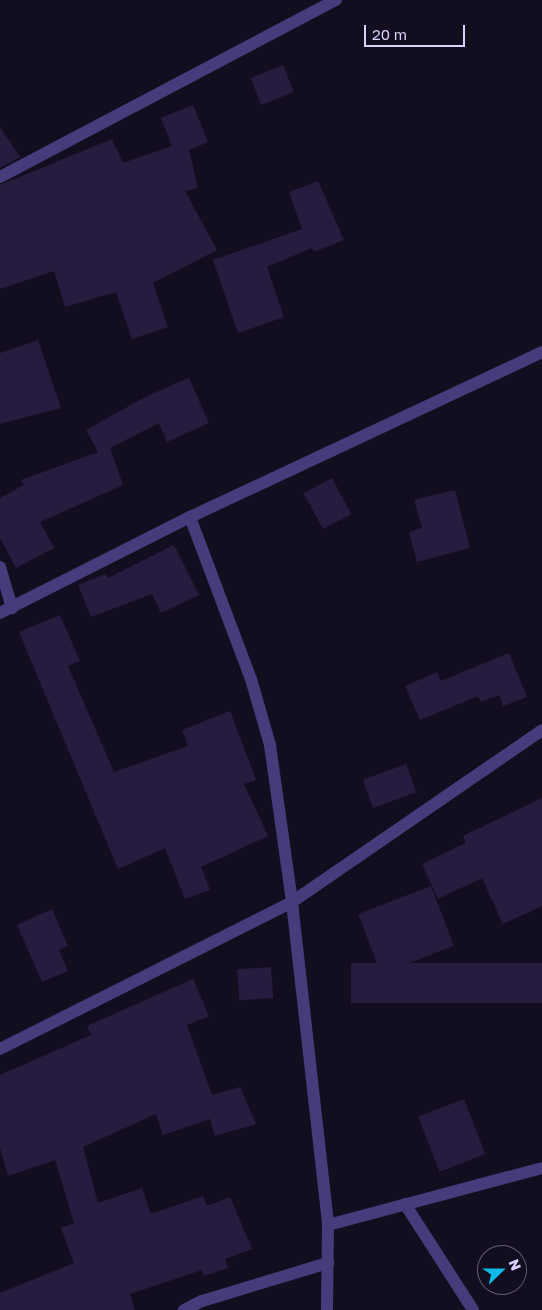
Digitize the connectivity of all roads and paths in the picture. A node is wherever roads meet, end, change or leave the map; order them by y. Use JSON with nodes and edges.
{"nodes":[{"id":1,"x":336,"y":0,"type":"edge"},
{"id":2,"x":0,"y":177,"type":"edge"},
{"id":3,"x":542,"y":352,"type":"edge"},
{"id":4,"x":190,"y":517,"type":"junction"},
{"id":5,"x":0,"y":567,"type":"edge"},
{"id":6,"x":6,"y":611,"type":"edge"},
{"id":7,"x":542,"y":730,"type":"edge"},
{"id":8,"x":292,"y":902,"type":"junction"},
{"id":9,"x":0,"y":1049,"type":"edge"},
{"id":10,"x":542,"y":1168,"type":"edge"},
{"id":11,"x":405,"y":1204,"type":"junction"},
{"id":12,"x":328,"y":1225,"type":"junction"},
{"id":13,"x":328,"y":1263,"type":"junction"},
{"id":14,"x":184,"y":1310,"type":"edge"},
{"id":15,"x":326,"y":1310,"type":"edge"},
{"id":16,"x":473,"y":1310,"type":"edge"}],
"edges":[{"from":1,"to":2,"type":"street"},
{"from":3,"to":4,"type":"street"},
{"from":4,"to":6,"type":"street"},
{"from":4,"to":8,"type":"street"},
{"from":5,"to":6,"type":"street"},
{"from":7,"to":8,"type":"street"},
{"from":8,"to":9,"type":"street"},
{"from":8,"to":12,"type":"street"},
{"from":10,"to":11,"type":"street"},
{"from":11,"to":12,"type":"street"},
{"from":11,"to":16,"type":"street"},
{"from":12,"to":13,"type":"street"},
{"from":13,"to":14,"type":"street"},
{"from":13,"to":15,"type":"street"}]}
